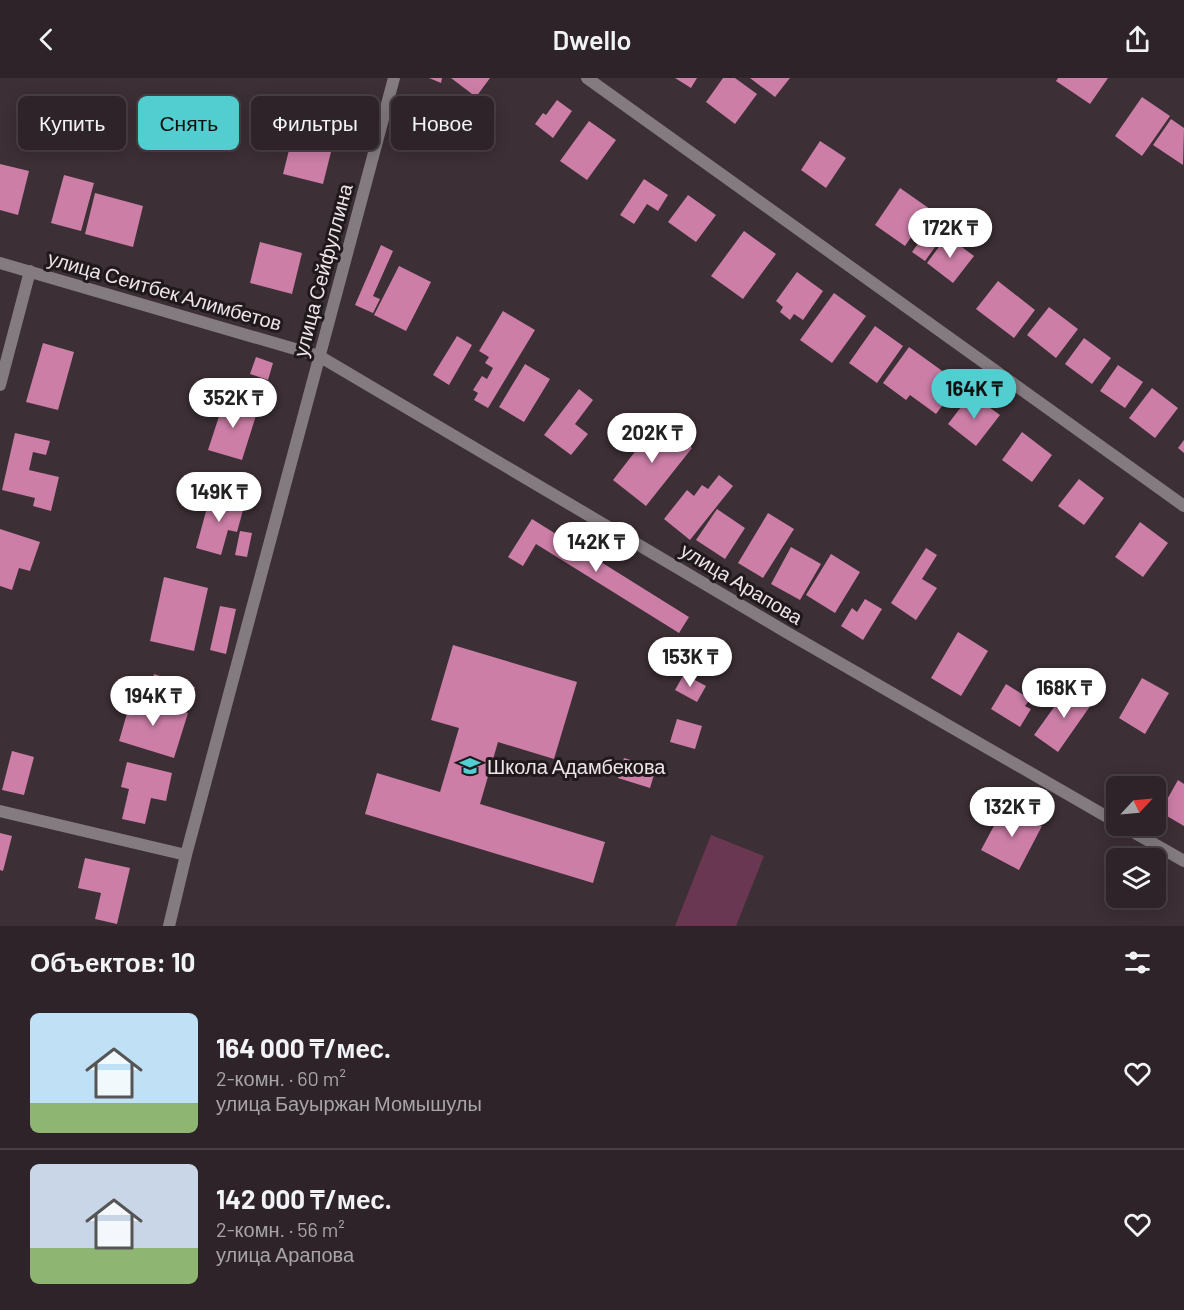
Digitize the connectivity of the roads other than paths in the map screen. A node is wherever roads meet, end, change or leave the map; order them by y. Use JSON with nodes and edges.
{"nodes":[{"id":1,"x":394,"y":78,"type":"edge"},
{"id":2,"x":587,"y":78,"type":"edge"},
{"id":3,"x":0,"y":263,"type":"edge"},
{"id":4,"x":30,"y":271,"type":"junction"},
{"id":5,"x":319,"y":356,"type":"junction"},
{"id":6,"x":0,"y":386,"type":"edge"},
{"id":7,"x":1184,"y":506,"type":"edge"},
{"id":8,"x":0,"y":811,"type":"edge"},
{"id":9,"x":1106,"y":816,"type":"edge"},
{"id":10,"x":1140,"y":836,"type":"edge"},
{"id":11,"x":186,"y":855,"type":"junction"},
{"id":12,"x":1184,"y":861,"type":"edge"},
{"id":13,"x":169,"y":926,"type":"edge"}],
"edges":[{"from":1,"to":5,"type":"street","name":"улица Сейфуллина"},
{"from":2,"to":7,"type":"street"},
{"from":3,"to":4,"type":"street","name":"улица Сеитбек Алимбетов"},
{"from":4,"to":5,"type":"street","name":"улица Сеитбек Алимбетов"},
{"from":4,"to":6,"type":"street"},
{"from":5,"to":9,"type":"street","name":"улица Арапова"},
{"from":5,"to":11,"type":"street","name":"улица Сейфуллина"},
{"from":8,"to":11,"type":"street"},
{"from":10,"to":12,"type":"street"},
{"from":11,"to":13,"type":"street","name":"улица Сейфуллина"}]}
